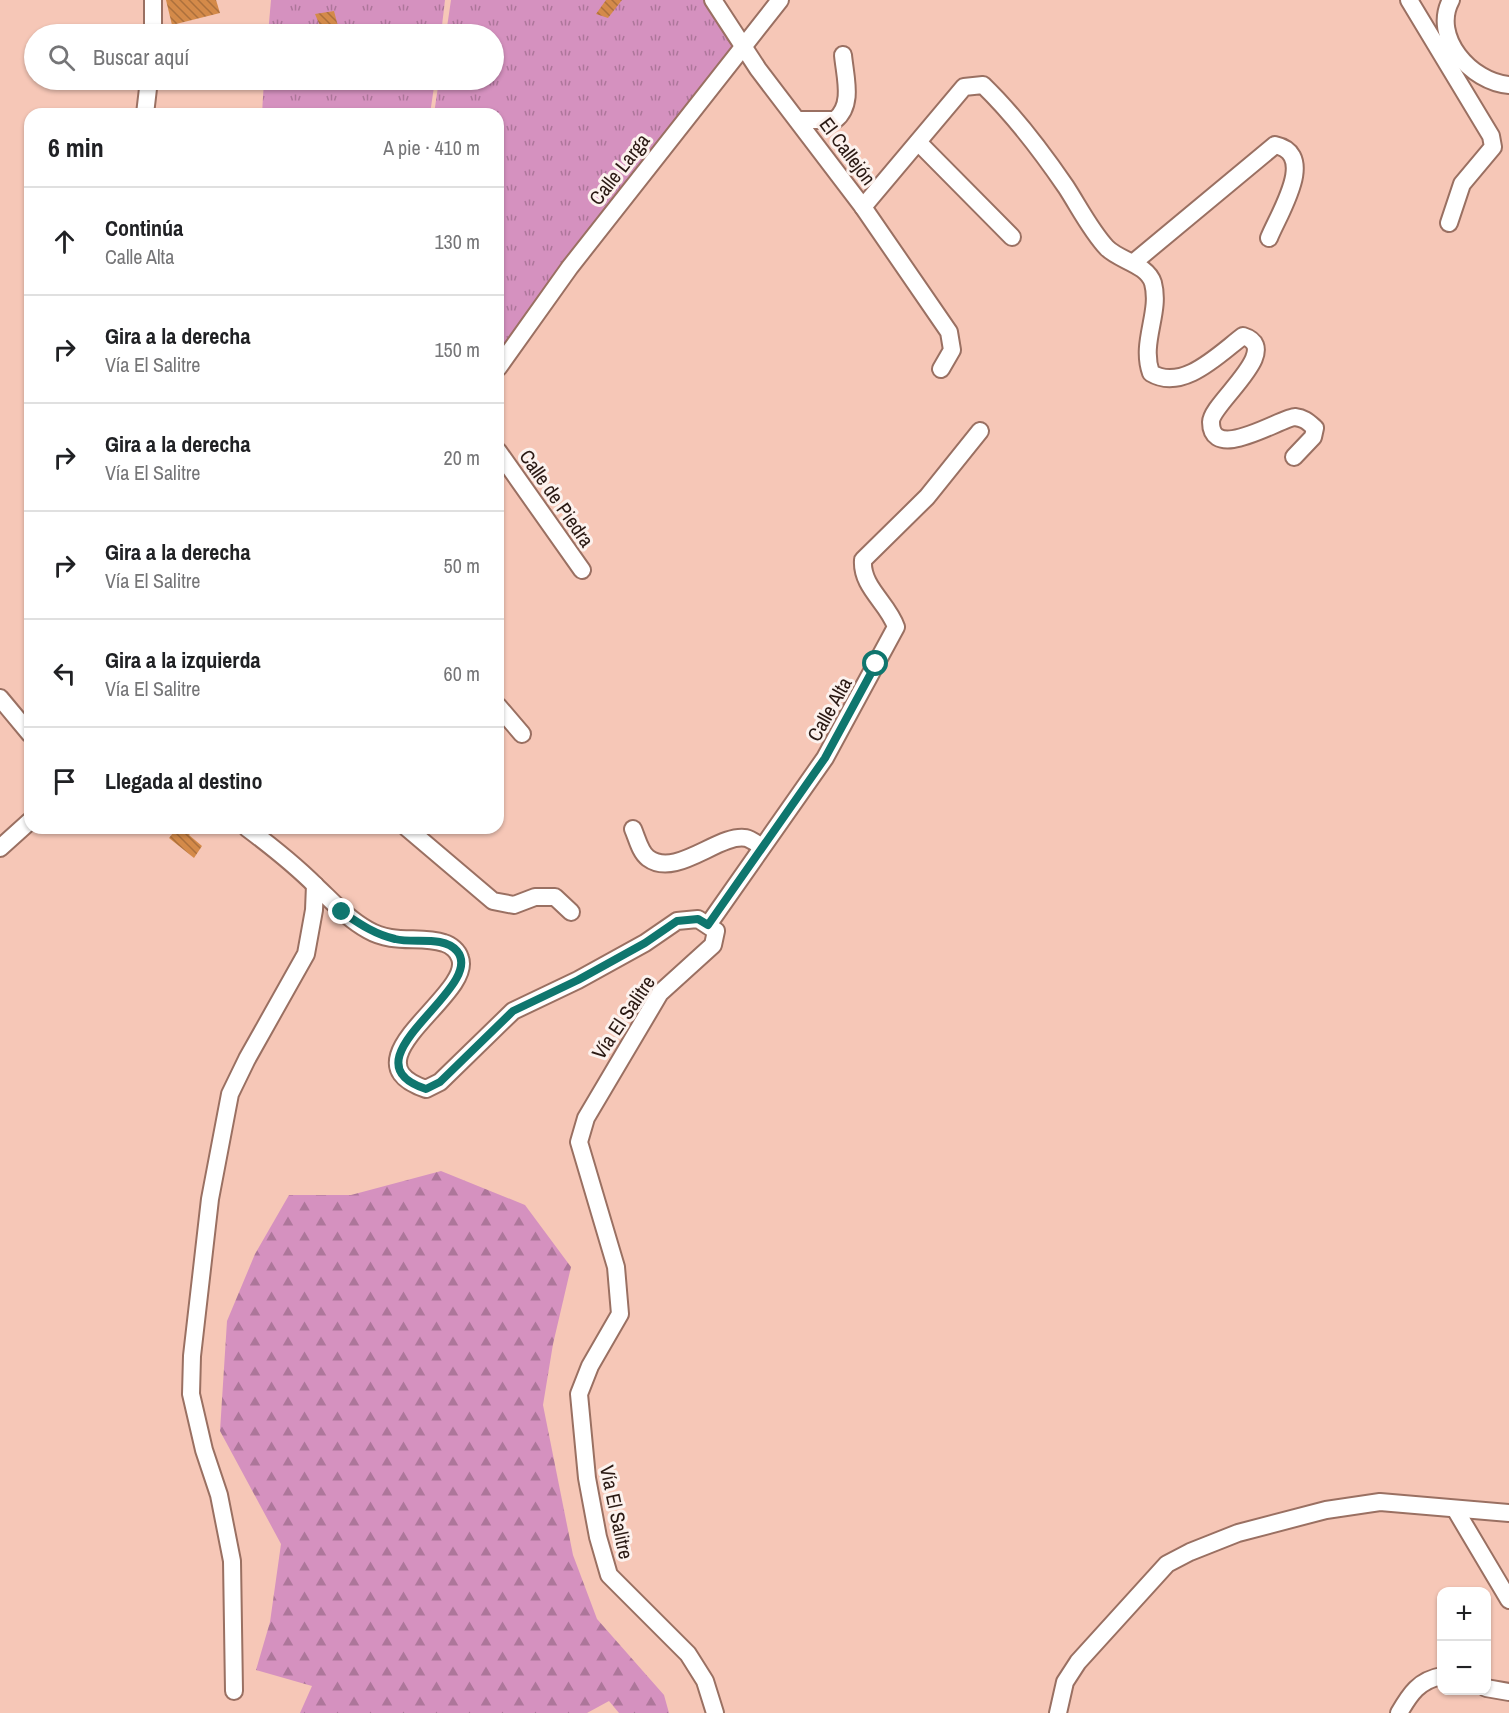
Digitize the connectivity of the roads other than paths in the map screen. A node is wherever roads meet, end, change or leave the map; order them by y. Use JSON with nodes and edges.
{"nodes":[{"id":1,"x":153,"y":0,"type":"edge"},
{"id":2,"x":713,"y":0,"type":"edge"},
{"id":3,"x":780,"y":0,"type":"edge"},
{"id":4,"x":1409,"y":0,"type":"edge"},
{"id":5,"x":1451,"y":0,"type":"edge"},
{"id":6,"x":153,"y":24,"type":"edge"},
{"id":7,"x":744,"y":45,"type":"junction"},
{"id":8,"x":843,"y":55,"type":"dead end"},
{"id":9,"x":1509,"y":85,"type":"edge"},
{"id":10,"x":148,"y":90,"type":"edge"},
{"id":11,"x":146,"y":108,"type":"edge"},
{"id":12,"x":799,"y":120,"type":"junction"},
{"id":13,"x":918,"y":142,"type":"junction"},
{"id":14,"x":864,"y":207,"type":"junction"},
{"id":15,"x":1449,"y":223,"type":"dead end"},
{"id":16,"x":1012,"y":237,"type":"dead end"},
{"id":17,"x":1269,"y":238,"type":"dead end"},
{"id":18,"x":1133,"y":263,"type":"junction"},
{"id":19,"x":504,"y":360,"type":"edge"},
{"id":20,"x":941,"y":369,"type":"dead end"},
{"id":21,"x":980,"y":431,"type":"dead end"},
{"id":22,"x":1294,"y":457,"type":"dead end"},
{"id":23,"x":504,"y":460,"type":"edge"},
{"id":24,"x":582,"y":570,"type":"dead end"},
{"id":25,"x":0,"y":698,"type":"edge"},
{"id":26,"x":504,"y":713,"type":"edge"},
{"id":27,"x":24,"y":727,"type":"edge"},
{"id":28,"x":522,"y":734,"type":"dead end"},
{"id":29,"x":24,"y":826,"type":"edge"},
{"id":30,"x":633,"y":829,"type":"dead end"},
{"id":31,"x":253,"y":834,"type":"edge"},
{"id":32,"x":414,"y":834,"type":"edge"},
{"id":33,"x":762,"y":847,"type":"junction"},
{"id":34,"x":0,"y":848,"type":"edge"},
{"id":35,"x":315,"y":885,"type":"junction"},
{"id":36,"x":571,"y":912,"type":"dead end"},
{"id":37,"x":708,"y":925,"type":"junction"},
{"id":38,"x":1455,"y":1509,"type":"junction"},
{"id":39,"x":1509,"y":1513,"type":"edge"},
{"id":40,"x":1509,"y":1600,"type":"edge"},
{"id":41,"x":1437,"y":1677,"type":"edge"},
{"id":42,"x":1491,"y":1689,"type":"edge"},
{"id":43,"x":234,"y":1691,"type":"dead end"},
{"id":44,"x":1509,"y":1692,"type":"edge"},
{"id":45,"x":715,"y":1713,"type":"edge"},
{"id":46,"x":1058,"y":1713,"type":"edge"},
{"id":47,"x":1399,"y":1713,"type":"edge"}],
"edges":[{"from":1,"to":6,"type":"street"},
{"from":2,"to":7,"type":"street","name":"El Callejón"},
{"from":3,"to":7,"type":"street","name":"Calle Larga"},
{"from":4,"to":15,"type":"street"},
{"from":5,"to":9,"type":"street"},
{"from":7,"to":12,"type":"street","name":"El Callejón"},
{"from":7,"to":19,"type":"street","name":"Calle Larga"},
{"from":8,"to":12,"type":"street"},
{"from":10,"to":11,"type":"street"},
{"from":12,"to":14,"type":"street","name":"El Callejón"},
{"from":13,"to":14,"type":"street"},
{"from":13,"to":16,"type":"street"},
{"from":13,"to":18,"type":"street"},
{"from":14,"to":20,"type":"street","name":"El Callejón"},
{"from":17,"to":18,"type":"street"},
{"from":18,"to":22,"type":"street"},
{"from":21,"to":33,"type":"street","name":"Calle Alta"},
{"from":23,"to":24,"type":"street","name":"Calle de Piedra"},
{"from":25,"to":27,"type":"street"},
{"from":26,"to":28,"type":"street"},
{"from":29,"to":34,"type":"street"},
{"from":30,"to":33,"type":"street"},
{"from":31,"to":35,"type":"street","name":"Vía El Salitre"},
{"from":32,"to":36,"type":"street"},
{"from":33,"to":37,"type":"street","name":"Calle Alta"},
{"from":35,"to":37,"type":"street","name":"Vía El Salitre"},
{"from":35,"to":43,"type":"street"},
{"from":37,"to":45,"type":"street","name":"Vía El Salitre"},
{"from":38,"to":39,"type":"street"},
{"from":38,"to":40,"type":"street"},
{"from":38,"to":46,"type":"street"},
{"from":41,"to":47,"type":"street"},
{"from":42,"to":44,"type":"street"}]}
